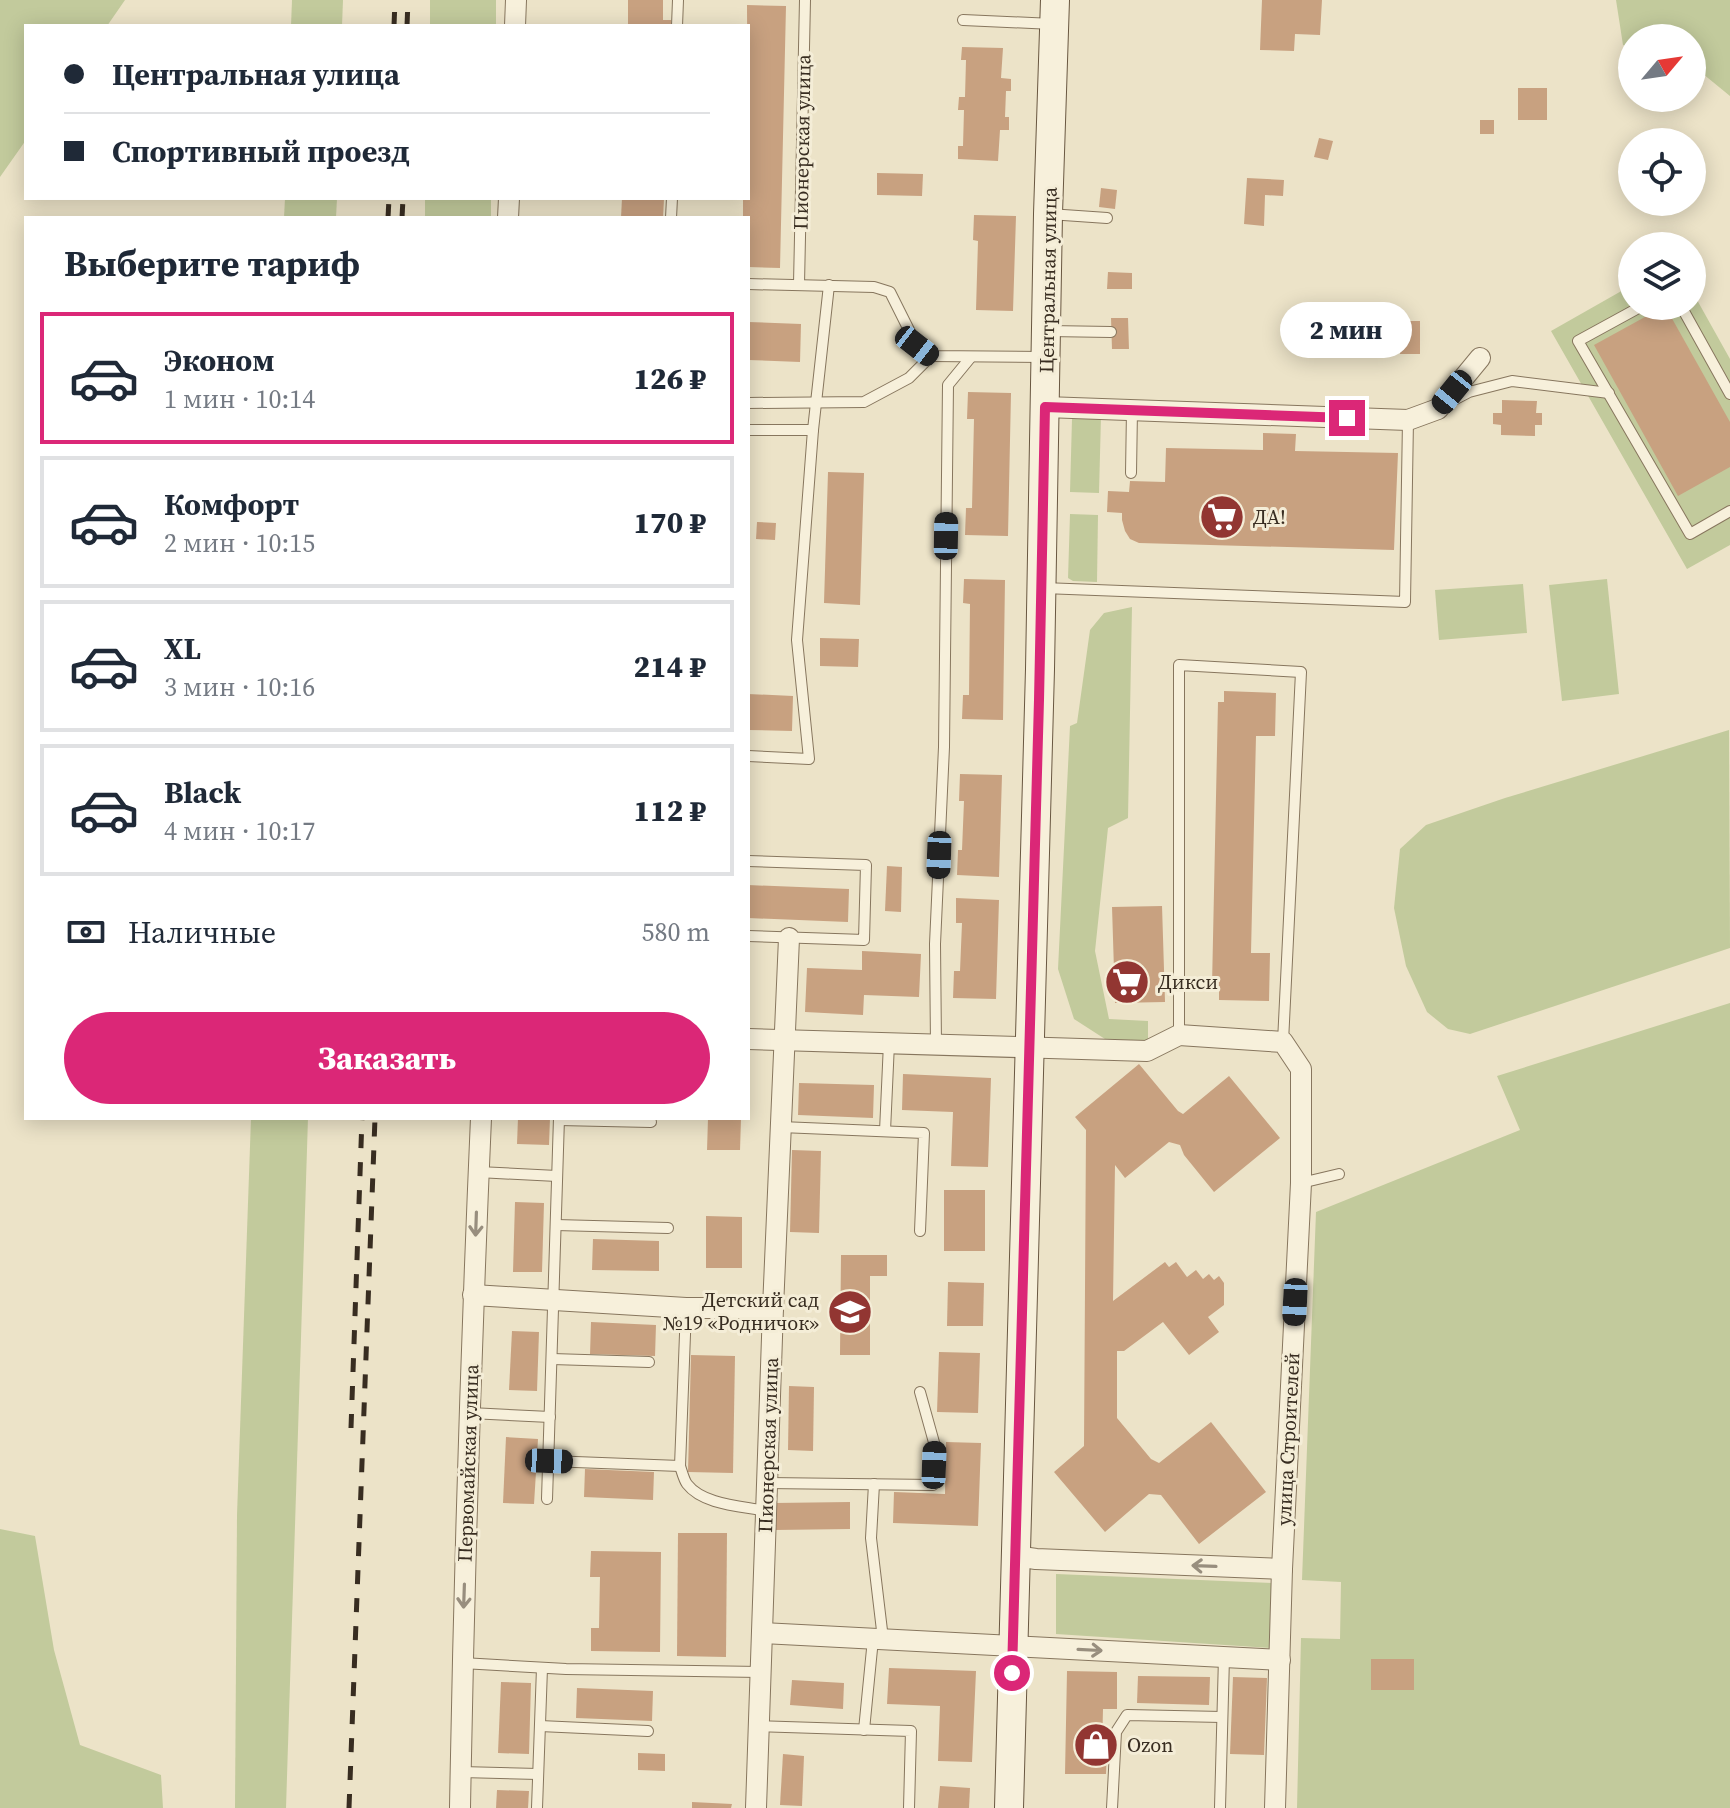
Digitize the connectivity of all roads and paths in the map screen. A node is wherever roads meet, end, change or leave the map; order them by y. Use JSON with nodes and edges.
{"nodes":[{"id":1,"x":516,"y":0,"type":"edge"},
{"id":2,"x":678,"y":0,"type":"edge"},
{"id":3,"x":805,"y":0,"type":"edge"},
{"id":4,"x":1055,"y":12,"type":"edge"},
{"id":5,"x":963,"y":20,"type":"dead end"},
{"id":6,"x":515,"y":24,"type":"edge"},
{"id":7,"x":677,"y":24,"type":"edge"},
{"id":8,"x":1048,"y":214,"type":"junction"},
{"id":9,"x":1107,"y":218,"type":"dead end"},
{"id":10,"x":750,"y":284,"type":"edge"},
{"id":11,"x":799,"y":284,"type":"junction"},
{"id":12,"x":829,"y":285,"type":"junction"},
{"id":13,"x":1618,"y":319,"type":"edge"},
{"id":14,"x":1689,"y":320,"type":"edge"},
{"id":15,"x":1111,"y":332,"type":"dead end"},
{"id":16,"x":1046,"y":344,"type":"junction"},
{"id":17,"x":931,"y":356,"type":"junction"},
{"id":18,"x":971,"y":357,"type":"junction"},
{"id":19,"x":1480,"y":358,"type":"dead end"},
{"id":20,"x":1609,"y":393,"type":"junction"},
{"id":21,"x":1730,"y":394,"type":"edge"},
{"id":22,"x":750,"y":403,"type":"edge"},
{"id":23,"x":817,"y":404,"type":"junction"},
{"id":24,"x":1045,"y":407,"type":"junction"},
{"id":25,"x":1438,"y":409,"type":"junction"},
{"id":26,"x":1132,"y":410,"type":"junction"},
{"id":27,"x":1408,"y":420,"type":"junction"},
{"id":28,"x":750,"y":430,"type":"edge"},
{"id":29,"x":813,"y":430,"type":"junction"},
{"id":30,"x":1131,"y":473,"type":"dead end"},
{"id":31,"x":1730,"y":511,"type":"edge"},
{"id":32,"x":1041,"y":588,"type":"junction"},
{"id":33,"x":750,"y":756,"type":"edge"},
{"id":34,"x":750,"y":861,"type":"edge"},
{"id":35,"x":750,"y":936,"type":"edge"},
{"id":36,"x":789,"y":938,"type":"junction"},
{"id":37,"x":1179,"y":1035,"type":"junction"},
{"id":38,"x":750,"y":1039,"type":"edge"},
{"id":39,"x":786,"y":1040,"type":"junction"},
{"id":40,"x":1283,"y":1042,"type":"junction"},
{"id":41,"x":889,"y":1043,"type":"junction"},
{"id":42,"x":936,"y":1045,"type":"junction"},
{"id":43,"x":1029,"y":1047,"type":"junction"},
{"id":44,"x":481,"y":1120,"type":"edge"},
{"id":45,"x":559,"y":1120,"type":"edge"},
{"id":46,"x":590,"y":1120,"type":"edge"},
{"id":47,"x":651,"y":1122,"type":"dead end"},
{"id":48,"x":781,"y":1127,"type":"junction"},
{"id":49,"x":885,"y":1131,"type":"junction"},
{"id":50,"x":478,"y":1172,"type":"junction"},
{"id":51,"x":1339,"y":1174,"type":"dead end"},
{"id":52,"x":557,"y":1176,"type":"junction"},
{"id":53,"x":1301,"y":1183,"type":"junction"},
{"id":54,"x":556,"y":1225,"type":"junction"},
{"id":55,"x":668,"y":1228,"type":"dead end"},
{"id":56,"x":920,"y":1231,"type":"dead end"},
{"id":57,"x":473,"y":1295,"type":"junction"},
{"id":58,"x":553,"y":1299,"type":"junction"},
{"id":59,"x":686,"y":1308,"type":"junction"},
{"id":60,"x":773,"y":1308,"type":"junction"},
{"id":61,"x":552,"y":1359,"type":"junction"},
{"id":62,"x":649,"y":1362,"type":"dead end"},
{"id":63,"x":920,"y":1392,"type":"dead end"},
{"id":64,"x":470,"y":1413,"type":"junction"},
{"id":65,"x":550,"y":1417,"type":"junction"},
{"id":66,"x":549,"y":1461,"type":"junction"},
{"id":67,"x":680,"y":1466,"type":"junction"},
{"id":68,"x":767,"y":1483,"type":"junction"},
{"id":69,"x":874,"y":1484,"type":"junction"},
{"id":70,"x":547,"y":1499,"type":"dead end"},
{"id":71,"x":766,"y":1511,"type":"junction"},
{"id":72,"x":1015,"y":1556,"type":"junction"},
{"id":73,"x":1282,"y":1569,"type":"junction"},
{"id":74,"x":762,"y":1633,"type":"junction"},
{"id":75,"x":878,"y":1639,"type":"junction"},
{"id":76,"x":1012,"y":1646,"type":"junction"},
{"id":77,"x":1224,"y":1657,"type":"junction"},
{"id":78,"x":1280,"y":1660,"type":"junction"},
{"id":79,"x":462,"y":1663,"type":"junction"},
{"id":80,"x":542,"y":1668,"type":"junction"},
{"id":81,"x":760,"y":1672,"type":"junction"},
{"id":82,"x":1222,"y":1717,"type":"junction"},
{"id":83,"x":540,"y":1726,"type":"junction"},
{"id":84,"x":758,"y":1726,"type":"junction"},
{"id":85,"x":864,"y":1730,"type":"junction"},
{"id":86,"x":648,"y":1731,"type":"dead end"},
{"id":87,"x":461,"y":1772,"type":"junction"},
{"id":88,"x":538,"y":1774,"type":"junction"},
{"id":89,"x":460,"y":1808,"type":"edge"},
{"id":90,"x":537,"y":1808,"type":"edge"},
{"id":91,"x":756,"y":1808,"type":"edge"},
{"id":92,"x":909,"y":1808,"type":"edge"},
{"id":93,"x":1009,"y":1808,"type":"edge"},
{"id":94,"x":1112,"y":1808,"type":"edge"},
{"id":95,"x":1220,"y":1808,"type":"edge"},
{"id":96,"x":1275,"y":1808,"type":"edge"}],
"edges":[{"from":1,"to":6,"type":"street"},
{"from":2,"to":7,"type":"lane"},
{"from":3,"to":11,"type":"lane","name":"Пионерская улица"},
{"from":4,"to":5,"type":"lane"},
{"from":4,"to":8,"type":"main road","name":"Центральная улица"},
{"from":8,"to":9,"type":"lane"},
{"from":8,"to":16,"type":"main road","name":"Центральная улица"},
{"from":10,"to":11,"type":"lane"},
{"from":11,"to":12,"type":"lane"},
{"from":12,"to":17,"type":"lane"},
{"from":12,"to":23,"type":"lane"},
{"from":13,"to":20,"type":"lane"},
{"from":14,"to":21,"type":"lane"},
{"from":15,"to":16,"type":"lane"},
{"from":16,"to":18,"type":"lane"},
{"from":16,"to":24,"type":"main road","name":"Центральная улица"},
{"from":17,"to":18,"type":"lane"},
{"from":17,"to":23,"type":"lane"},
{"from":18,"to":42,"type":"lane"},
{"from":19,"to":25,"type":"street"},
{"from":20,"to":25,"type":"lane"},
{"from":20,"to":31,"type":"lane"},
{"from":22,"to":23,"type":"lane"},
{"from":23,"to":29,"type":"lane"},
{"from":24,"to":26,"type":"street"},
{"from":24,"to":32,"type":"main road","name":"Центральная улица"},
{"from":25,"to":27,"type":"street"},
{"from":26,"to":27,"type":"street"},
{"from":26,"to":30,"type":"lane"},
{"from":27,"to":32,"type":"lane"},
{"from":28,"to":29,"type":"lane"},
{"from":29,"to":33,"type":"lane"},
{"from":32,"to":43,"type":"main road","name":"Центральная улица"},
{"from":34,"to":36,"type":"lane"},
{"from":35,"to":36,"type":"lane"},
{"from":36,"to":39,"type":"street","name":"Пионерская улица"},
{"from":37,"to":40,"type":"street"},
{"from":37,"to":40,"type":"lane"},
{"from":37,"to":43,"type":"street"},
{"from":38,"to":39,"type":"street"},
{"from":39,"to":41,"type":"street"},
{"from":39,"to":48,"type":"street","name":"Пионерская улица"},
{"from":40,"to":53,"type":"street","name":"улица Строителей"},
{"from":41,"to":42,"type":"street"},
{"from":41,"to":49,"type":"lane"},
{"from":42,"to":43,"type":"street"},
{"from":43,"to":72,"type":"main road","name":"Центральная улица"},
{"from":44,"to":50,"type":"street","name":"Первомайская улица"},
{"from":45,"to":52,"type":"lane"},
{"from":46,"to":47,"type":"lane"},
{"from":48,"to":49,"type":"lane"},
{"from":48,"to":60,"type":"street","name":"Пионерская улица"},
{"from":49,"to":56,"type":"lane"},
{"from":50,"to":52,"type":"lane"},
{"from":50,"to":57,"type":"street","name":"Первомайская улица","one_way":true},
{"from":51,"to":53,"type":"lane"},
{"from":52,"to":54,"type":"lane"},
{"from":53,"to":73,"type":"street","name":"улица Строителей"},
{"from":54,"to":55,"type":"lane"},
{"from":54,"to":58,"type":"lane"},
{"from":57,"to":58,"type":"street"},
{"from":57,"to":64,"type":"street","name":"Первомайская улица"},
{"from":58,"to":59,"type":"street"},
{"from":58,"to":61,"type":"lane"},
{"from":59,"to":60,"type":"street"},
{"from":59,"to":67,"type":"lane"},
{"from":60,"to":68,"type":"street","name":"Пионерская улица"},
{"from":61,"to":62,"type":"lane"},
{"from":61,"to":65,"type":"lane"},
{"from":63,"to":69,"type":"lane"},
{"from":64,"to":65,"type":"lane"},
{"from":64,"to":79,"type":"street","name":"Первомайская улица","one_way":true},
{"from":65,"to":66,"type":"lane"},
{"from":66,"to":67,"type":"lane"},
{"from":66,"to":70,"type":"lane"},
{"from":67,"to":71,"type":"lane"},
{"from":68,"to":69,"type":"lane"},
{"from":68,"to":71,"type":"street","name":"Пионерская улица"},
{"from":69,"to":75,"type":"lane"},
{"from":71,"to":74,"type":"street","name":"Пионерская улица"},
{"from":73,"to":72,"type":"street","one_way":true},
{"from":72,"to":76,"type":"main road","name":"Центральная улица"},
{"from":73,"to":78,"type":"street","name":"улица Строителей"},
{"from":74,"to":75,"type":"street"},
{"from":74,"to":81,"type":"street","name":"Пионерская улица"},
{"from":75,"to":76,"type":"street"},
{"from":75,"to":85,"type":"lane"},
{"from":76,"to":77,"type":"street","one_way":true},
{"from":76,"to":93,"type":"main road","name":"Центральная улица"},
{"from":77,"to":78,"type":"street"},
{"from":77,"to":82,"type":"lane"},
{"from":78,"to":96,"type":"street","name":"улица Строителей"},
{"from":79,"to":80,"type":"lane"},
{"from":79,"to":87,"type":"street","name":"Первомайская улица"},
{"from":80,"to":81,"type":"lane"},
{"from":80,"to":83,"type":"lane"},
{"from":81,"to":84,"type":"street","name":"Пионерская улица"},
{"from":82,"to":94,"type":"lane"},
{"from":82,"to":95,"type":"lane"},
{"from":83,"to":86,"type":"lane"},
{"from":83,"to":88,"type":"lane"},
{"from":84,"to":85,"type":"lane"},
{"from":84,"to":91,"type":"street","name":"Пионерская улица"},
{"from":85,"to":92,"type":"lane"},
{"from":87,"to":88,"type":"lane"},
{"from":87,"to":89,"type":"street","name":"Первомайская улица"},
{"from":88,"to":90,"type":"lane"}]}
